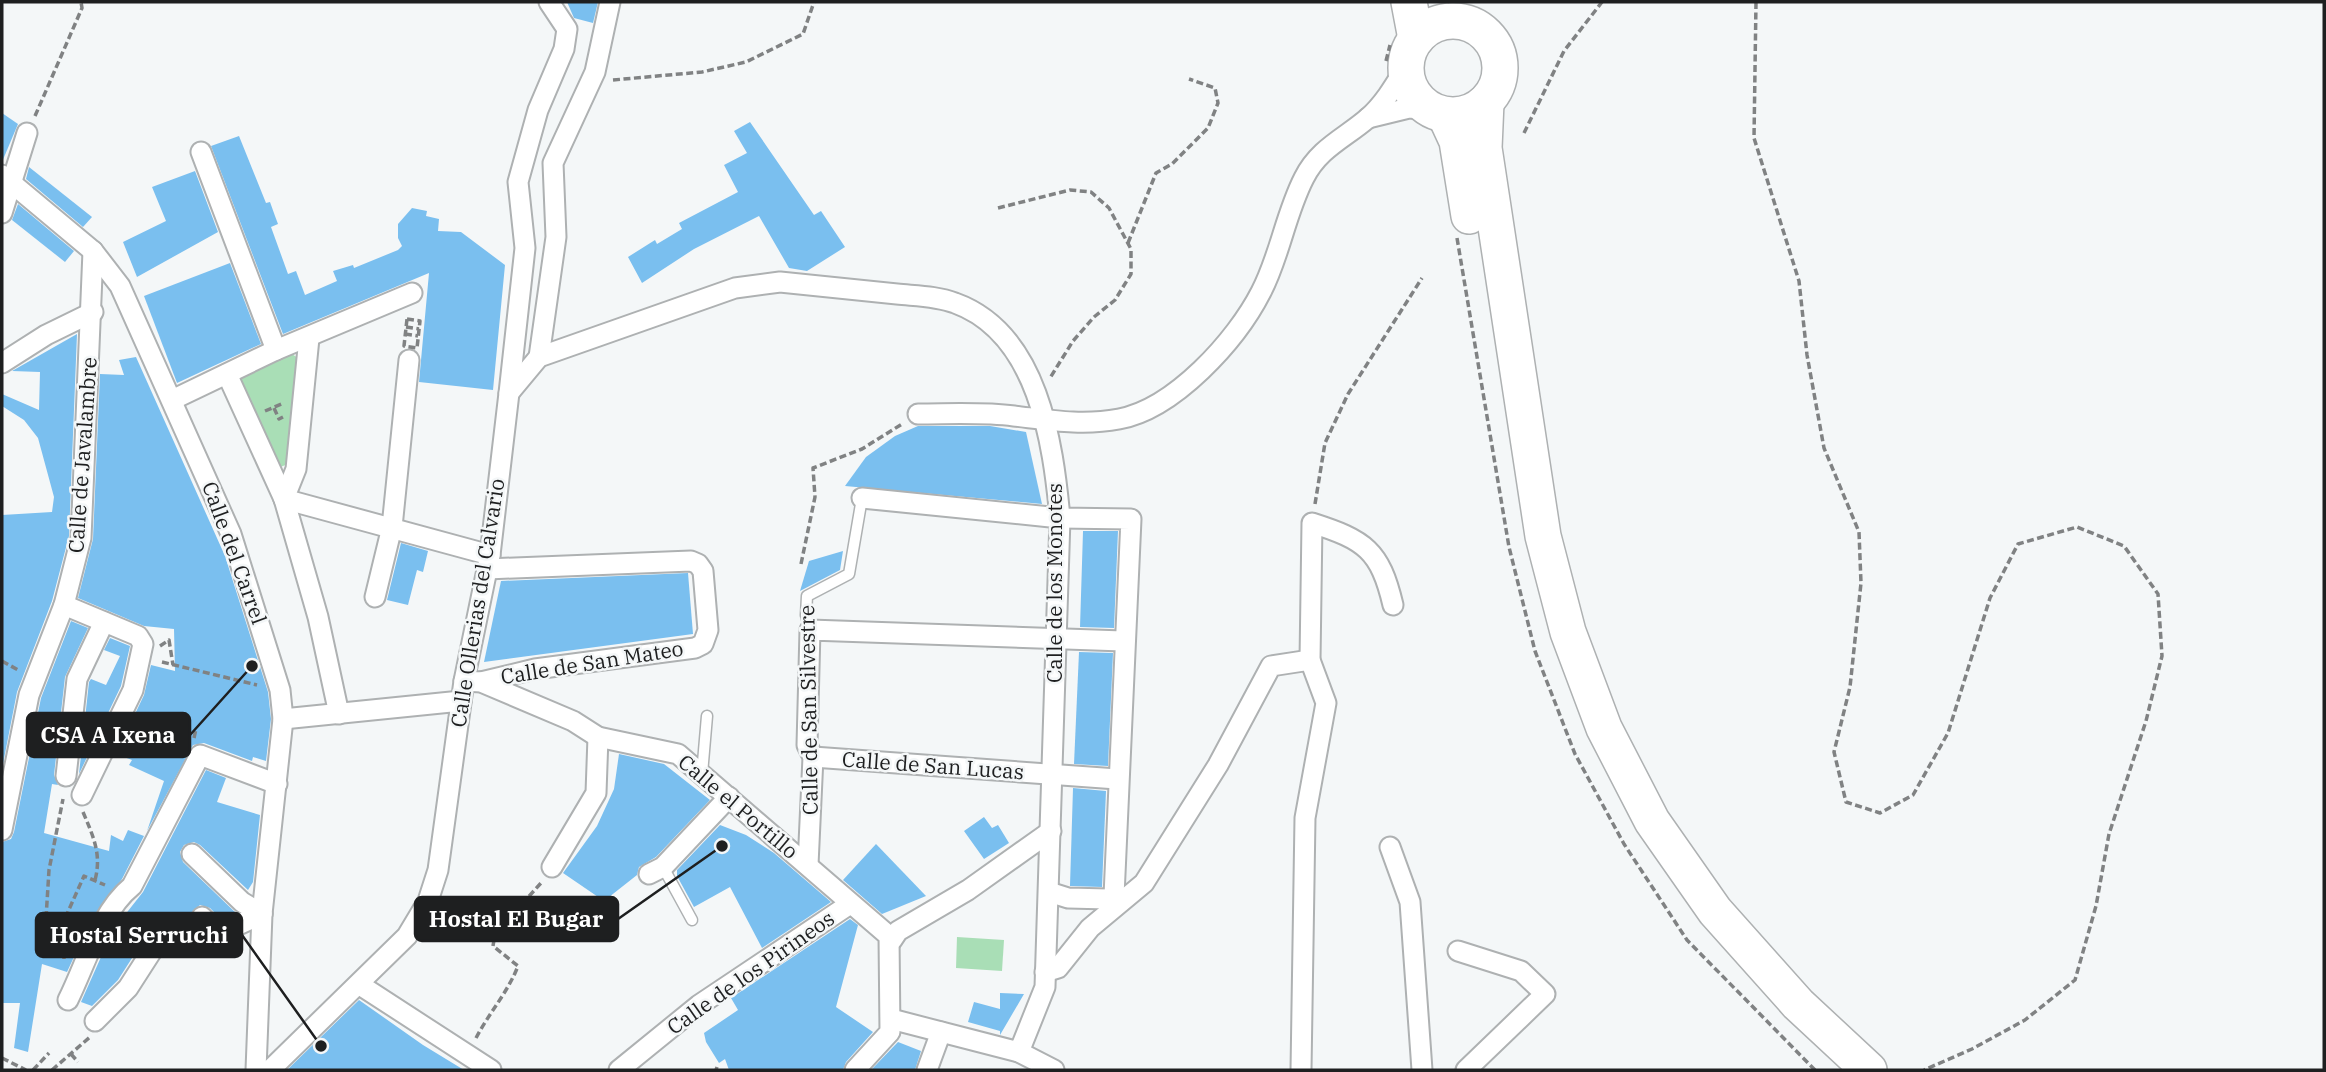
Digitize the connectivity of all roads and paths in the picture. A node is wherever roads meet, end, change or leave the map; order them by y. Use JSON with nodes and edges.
{"nodes":[{"id":1,"x":81,"y":2,"type":"edge"},
{"id":2,"x":549,"y":2,"type":"edge"},
{"id":3,"x":610,"y":2,"type":"edge"},
{"id":4,"x":814,"y":2,"type":"edge"},
{"id":5,"x":1409,"y":2,"type":"edge"},
{"id":6,"x":1602,"y":2,"type":"edge"},
{"id":7,"x":1756,"y":2,"type":"edge"},
{"id":8,"x":1448,"y":8,"type":"edge"},
{"id":9,"x":1411,"y":53,"type":"junction"},
{"id":10,"x":1189,"y":79,"type":"dead end"},
{"id":11,"x":590,"y":82,"type":"junction"},
{"id":12,"x":1486,"y":102,"type":"junction"},
{"id":13,"x":1437,"y":112,"type":"junction"},
{"id":14,"x":1367,"y":118,"type":"junction"},
{"id":15,"x":1524,"y":133,"type":"dead end"},
{"id":16,"x":27,"y":134,"type":"joint"},
{"id":17,"x":201,"y":152,"type":"dead end"},
{"id":18,"x":6,"y":178,"type":"edge"},
{"id":19,"x":998,"y":208,"type":"dead end"},
{"id":20,"x":2,"y":213,"type":"edge"},
{"id":21,"x":1457,"y":236,"type":"dead end"},
{"id":22,"x":1128,"y":243,"type":"junction"},
{"id":23,"x":93,"y":251,"type":"junction"},
{"id":24,"x":1422,"y":278,"type":"dead end"},
{"id":25,"x":412,"y":293,"type":"dead end"},
{"id":26,"x":93,"y":312,"type":"junction"},
{"id":27,"x":406,"y":327,"type":"junction"},
{"id":28,"x":419,"y":329,"type":"junction"},
{"id":29,"x":309,"y":338,"type":"junction"},
{"id":30,"x":276,"y":350,"type":"junction"},
{"id":31,"x":539,"y":357,"type":"junction"},
{"id":32,"x":409,"y":360,"type":"dead end"},
{"id":33,"x":2,"y":363,"type":"edge"},
{"id":34,"x":227,"y":374,"type":"junction"},
{"id":35,"x":1034,"y":388,"type":"junction"},
{"id":36,"x":509,"y":393,"type":"junction"},
{"id":37,"x":172,"y":400,"type":"junction"},
{"id":38,"x":290,"y":400,"type":"dead end"},
{"id":39,"x":274,"y":407,"type":"junction"},
{"id":40,"x":260,"y":413,"type":"dead end"},
{"id":41,"x":277,"y":414,"type":"dead end"},
{"id":42,"x":918,"y":414,"type":"joint"},
{"id":43,"x":1044,"y":422,"type":"junction"},
{"id":44,"x":862,"y":498,"type":"joint"},
{"id":45,"x":284,"y":499,"type":"junction"},
{"id":46,"x":1060,"y":518,"type":"junction"},
{"id":47,"x":1312,"y":523,"type":"junction"},
{"id":48,"x":392,"y":527,"type":"junction"},
{"id":49,"x":488,"y":562,"type":"junction"},
{"id":50,"x":801,"y":564,"type":"dead end"},
{"id":51,"x":375,"y":597,"type":"dead end"},
{"id":52,"x":64,"y":605,"type":"junction"},
{"id":53,"x":1393,"y":605,"type":"dead end"},
{"id":54,"x":104,"y":622,"type":"junction"},
{"id":55,"x":810,"y":630,"type":"junction"},
{"id":56,"x":1057,"y":639,"type":"junction"},
{"id":57,"x":1124,"y":640,"type":"junction"},
{"id":58,"x":164,"y":643,"type":"dead end"},
{"id":59,"x":1310,"y":660,"type":"junction"},
{"id":60,"x":162,"y":662,"type":"dead end"},
{"id":61,"x":173,"y":665,"type":"junction"},
{"id":62,"x":472,"y":682,"type":"junction"},
{"id":63,"x":280,"y":690,"type":"junction"},
{"id":64,"x":461,"y":701,"type":"junction"},
{"id":65,"x":339,"y":714,"type":"junction"},
{"id":66,"x":707,"y":716,"type":"dead end"},
{"id":67,"x":283,"y":719,"type":"junction"},
{"id":68,"x":598,"y":737,"type":"junction"},
{"id":69,"x":813,"y":757,"type":"junction"},
{"id":70,"x":702,"y":775,"type":"junction"},
{"id":71,"x":1053,"y":775,"type":"junction"},
{"id":72,"x":1117,"y":779,"type":"junction"},
{"id":73,"x":277,"y":784,"type":"junction"},
{"id":74,"x":73,"y":792,"type":"junction"},
{"id":75,"x":729,"y":797,"type":"junction"},
{"id":76,"x":3,"y":822,"type":"edge"},
{"id":77,"x":1051,"y":831,"type":"junction"},
{"id":78,"x":1390,"y":847,"type":"dead end"},
{"id":79,"x":192,"y":854,"type":"dead end"},
{"id":80,"x":808,"y":865,"type":"junction"},
{"id":81,"x":552,"y":867,"type":"joint"},
{"id":82,"x":656,"y":871,"type":"joint"},
{"id":83,"x":1049,"y":892,"type":"junction"},
{"id":84,"x":428,"y":901,"type":"junction"},
{"id":85,"x":850,"y":904,"type":"junction"},
{"id":86,"x":262,"y":914,"type":"junction"},
{"id":87,"x":46,"y":918,"type":"dead end"},
{"id":88,"x":202,"y":918,"type":"dead end"},
{"id":89,"x":692,"y":920,"type":"dead end"},
{"id":90,"x":460,"y":923,"type":"dead end"},
{"id":91,"x":218,"y":934,"type":"junction"},
{"id":92,"x":892,"y":940,"type":"junction"},
{"id":93,"x":1458,"y":951,"type":"dead end"},
{"id":94,"x":64,"y":971,"type":"dead end"},
{"id":95,"x":1045,"y":972,"type":"junction"},
{"id":96,"x":360,"y":985,"type":"junction"},
{"id":97,"x":68,"y":1000,"type":"dead end"},
{"id":98,"x":99,"y":1017,"type":"dead end"},
{"id":99,"x":891,"y":1019,"type":"junction"},
{"id":100,"x":941,"y":1032,"type":"junction"},
{"id":101,"x":83,"y":1044,"type":"dead end"},
{"id":102,"x":1019,"y":1052,"type":"junction"},
{"id":103,"x":49,"y":1053,"type":"dead end"},
{"id":104,"x":71,"y":1054,"type":"junction"},
{"id":105,"x":466,"y":1054,"type":"junction"},
{"id":106,"x":2,"y":1058,"type":"edge"},
{"id":107,"x":78,"y":1062,"type":"dead end"},
{"id":108,"x":1486,"y":1063,"type":"edge"},
{"id":109,"x":26,"y":1070,"type":"edge"},
{"id":110,"x":33,"y":1070,"type":"edge"},
{"id":111,"x":52,"y":1070,"type":"edge"},
{"id":112,"x":257,"y":1070,"type":"edge"},
{"id":113,"x":270,"y":1070,"type":"edge"},
{"id":114,"x":491,"y":1070,"type":"edge"},
{"id":115,"x":619,"y":1070,"type":"edge"},
{"id":116,"x":855,"y":1070,"type":"edge"},
{"id":117,"x":928,"y":1070,"type":"edge"},
{"id":118,"x":1054,"y":1070,"type":"edge"},
{"id":119,"x":1301,"y":1070,"type":"edge"},
{"id":120,"x":1422,"y":1070,"type":"edge"},
{"id":121,"x":1466,"y":1070,"type":"edge"},
{"id":122,"x":1815,"y":1070,"type":"edge"},
{"id":123,"x":1837,"y":1070,"type":"edge"},
{"id":124,"x":1869,"y":1070,"type":"edge"},
{"id":125,"x":1924,"y":1070,"type":"edge"}],
"edges":[{"from":1,"to":16,"type":"path"},
{"from":2,"to":36,"type":"street","name":"Calle Ollerias del Calvario"},
{"from":3,"to":11,"type":"street"},
{"from":4,"to":11,"type":"path"},
{"from":5,"to":9,"type":"highway"},
{"from":6,"to":15,"type":"path"},
{"from":7,"to":125,"type":"path"},
{"from":8,"to":9,"type":"highway"},
{"from":8,"to":12,"type":"highway"},
{"from":9,"to":13,"type":"highway"},
{"from":9,"to":14,"type":"street"},
{"from":10,"to":22,"type":"path"},
{"from":11,"to":31,"type":"street"},
{"from":12,"to":13,"type":"highway"},
{"from":12,"to":124,"type":"highway"},
{"from":13,"to":14,"type":"street"},
{"from":13,"to":123,"type":"highway"},
{"from":14,"to":43,"type":"street"},
{"from":16,"to":18,"type":"street"},
{"from":17,"to":30,"type":"street"},
{"from":18,"to":20,"type":"street"},
{"from":18,"to":23,"type":"street","name":"Calle del Carrel"},
{"from":19,"to":22,"type":"path"},
{"from":21,"to":122,"type":"path"},
{"from":22,"to":35,"type":"path"},
{"from":23,"to":26,"type":"street","name":"Calle de Javalambre"},
{"from":23,"to":37,"type":"street","name":"Calle del Carrel"},
{"from":24,"to":47,"type":"path"},
{"from":25,"to":29,"type":"street"},
{"from":26,"to":33,"type":"street"},
{"from":26,"to":52,"type":"street","name":"Calle de Javalambre"},
{"from":27,"to":28,"type":"path"},
{"from":27,"to":28,"type":"path"},
{"from":27,"to":28,"type":"path"},
{"from":29,"to":30,"type":"street"},
{"from":29,"to":45,"type":"street"},
{"from":30,"to":34,"type":"street"},
{"from":31,"to":35,"type":"street","name":"Calle de los Monotes"},
{"from":31,"to":36,"type":"street"},
{"from":32,"to":48,"type":"street"},
{"from":34,"to":37,"type":"street"},
{"from":34,"to":45,"type":"street"},
{"from":35,"to":43,"type":"street","name":"Calle de los Monotes"},
{"from":36,"to":49,"type":"street","name":"Calle Ollerias del Calvario"},
{"from":37,"to":63,"type":"street","name":"Calle del Carrel"},
{"from":38,"to":39,"type":"path"},
{"from":39,"to":40,"type":"path"},
{"from":39,"to":41,"type":"path"},
{"from":42,"to":43,"type":"street"},
{"from":42,"to":50,"type":"path"},
{"from":43,"to":46,"type":"street","name":"Calle de los Monotes"},
{"from":44,"to":46,"type":"street"},
{"from":44,"to":55,"type":"lane","name":"Calle de San Silvestre"},
{"from":45,"to":48,"type":"street","name":"Calle de San Mateo"},
{"from":45,"to":65,"type":"street"},
{"from":46,"to":56,"type":"street","name":"Calle de los Monotes"},
{"from":46,"to":57,"type":"street"},
{"from":47,"to":53,"type":"street"},
{"from":47,"to":59,"type":"street"},
{"from":48,"to":49,"type":"street","name":"Calle de San Mateo"},
{"from":48,"to":51,"type":"street"},
{"from":49,"to":62,"type":"street","name":"Calle Ollerias del Calvario"},
{"from":49,"to":62,"type":"street","name":"Calle de San Mateo"},
{"from":52,"to":54,"type":"street"},
{"from":52,"to":76,"type":"street","name":"Calle de Javalambre"},
{"from":54,"to":74,"type":"street"},
{"from":54,"to":74,"type":"street"},
{"from":55,"to":56,"type":"street"},
{"from":55,"to":69,"type":"street","name":"Calle de San Silvestre"},
{"from":56,"to":57,"type":"street"},
{"from":56,"to":71,"type":"street","name":"Calle de los Monotes"},
{"from":57,"to":72,"type":"street"},
{"from":58,"to":61,"type":"path"},
{"from":59,"to":95,"type":"street"},
{"from":59,"to":119,"type":"street"},
{"from":60,"to":61,"type":"path"},
{"from":61,"to":63,"type":"path"},
{"from":62,"to":64,"type":"street","name":"Calle Ollerias del Calvario"},
{"from":62,"to":68,"type":"street","name":"Calle el Portillo"},
{"from":63,"to":67,"type":"street","name":"Calle del Carrel"},
{"from":64,"to":65,"type":"street"},
{"from":64,"to":84,"type":"street","name":"Calle Ollerias del Calvario"},
{"from":65,"to":67,"type":"street"},
{"from":66,"to":70,"type":"lane"},
{"from":67,"to":73,"type":"street","name":"Calle del Carrel"},
{"from":68,"to":70,"type":"street","name":"Calle el Portillo"},
{"from":68,"to":81,"type":"street"},
{"from":69,"to":71,"type":"street","name":"Calle de San Lucas"},
{"from":69,"to":80,"type":"street","name":"Calle de San Silvestre"},
{"from":70,"to":75,"type":"street","name":"Calle el Portillo"},
{"from":71,"to":72,"type":"street","name":"Calle de San Lucas"},
{"from":71,"to":77,"type":"street","name":"Calle de los Monotes"},
{"from":72,"to":83,"type":"street"},
{"from":73,"to":86,"type":"street","name":"Calle del Carrel"},
{"from":73,"to":97,"type":"street"},
{"from":74,"to":87,"type":"path"},
{"from":74,"to":94,"type":"path"},
{"from":75,"to":80,"type":"street","name":"Calle el Portillo"},
{"from":75,"to":82,"type":"street"},
{"from":77,"to":83,"type":"street","name":"Calle de los Monotes"},
{"from":77,"to":92,"type":"street"},
{"from":78,"to":120,"type":"street"},
{"from":79,"to":86,"type":"street"},
{"from":80,"to":85,"type":"street","name":"Calle el Portillo"},
{"from":81,"to":105,"type":"path"},
{"from":82,"to":89,"type":"lane"},
{"from":83,"to":95,"type":"street","name":"Calle de los Monotes"},
{"from":84,"to":90,"type":"lane"},
{"from":84,"to":96,"type":"street","name":"Calle Ollerias del Calvario"},
{"from":85,"to":92,"type":"street","name":"Calle el Portillo"},
{"from":85,"to":115,"type":"street","name":"Calle de los Pirineos"},
{"from":86,"to":91,"type":"street"},
{"from":86,"to":112,"type":"street","name":"Calle del Carrel"},
{"from":88,"to":91,"type":"street"},
{"from":91,"to":98,"type":"street"},
{"from":92,"to":99,"type":"street"},
{"from":93,"to":108,"type":"street"},
{"from":95,"to":102,"type":"street","name":"Calle de los Monotes"},
{"from":96,"to":105,"type":"street"},
{"from":96,"to":113,"type":"street","name":"Calle Ollerias del Calvario"},
{"from":99,"to":100,"type":"street"},
{"from":99,"to":116,"type":"street"},
{"from":100,"to":102,"type":"street"},
{"from":100,"to":117,"type":"street"},
{"from":101,"to":104,"type":"path"},
{"from":102,"to":118,"type":"street"},
{"from":103,"to":110,"type":"path"},
{"from":104,"to":107,"type":"path"},
{"from":104,"to":111,"type":"path"},
{"from":105,"to":114,"type":"street"},
{"from":106,"to":109,"type":"path"},
{"from":108,"to":121,"type":"street"}]}
